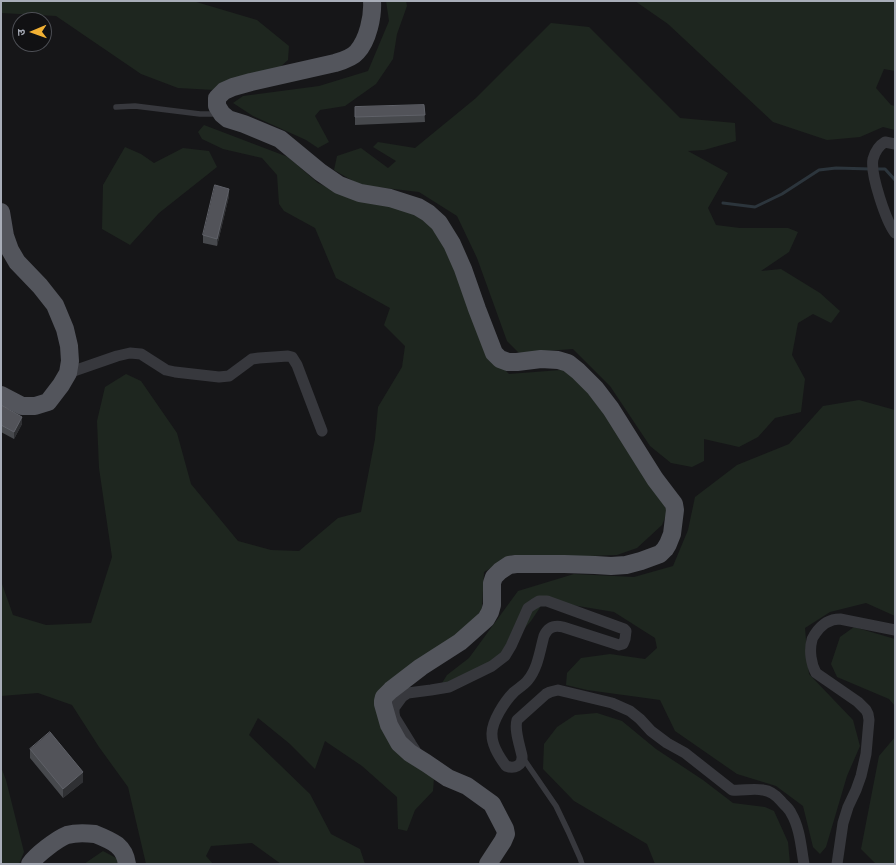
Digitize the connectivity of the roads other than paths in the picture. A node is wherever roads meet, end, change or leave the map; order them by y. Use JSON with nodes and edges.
{"nodes":[{"id":1,"x":372,"y":1,"type":"edge"},
{"id":2,"x":116,"y":107,"type":"dead end"},
{"id":3,"x":222,"y":114,"type":"junction"},
{"id":4,"x":895,"y":144,"type":"edge"},
{"id":5,"x":1,"y":212,"type":"edge"},
{"id":6,"x":895,"y":233,"type":"edge"},
{"id":7,"x":68,"y":373,"type":"junction"},
{"id":8,"x":1,"y":395,"type":"edge"},
{"id":9,"x":322,"y":431,"type":"dead end"},
{"id":10,"x":895,"y":630,"type":"edge"},
{"id":11,"x":522,"y":756,"type":"junction"},
{"id":12,"x":426,"y":763,"type":"junction"},
{"id":13,"x":30,"y":864,"type":"edge"},
{"id":14,"x":127,"y":864,"type":"edge"},
{"id":15,"x":488,"y":864,"type":"edge"},
{"id":16,"x":582,"y":864,"type":"edge"},
{"id":17,"x":804,"y":864,"type":"edge"},
{"id":18,"x":838,"y":864,"type":"edge"}],
"edges":[{"from":1,"to":3,"type":"main road"},
{"from":2,"to":3,"type":"lane"},
{"from":3,"to":12,"type":"main road"},
{"from":4,"to":6,"type":"street"},
{"from":5,"to":7,"type":"main road"},
{"from":7,"to":8,"type":"main road"},
{"from":7,"to":9,"type":"street"},
{"from":10,"to":18,"type":"street"},
{"from":11,"to":12,"type":"street"},
{"from":11,"to":16,"type":"lane"},
{"from":11,"to":17,"type":"street"},
{"from":12,"to":15,"type":"main road"},
{"from":13,"to":14,"type":"main road"}]}
